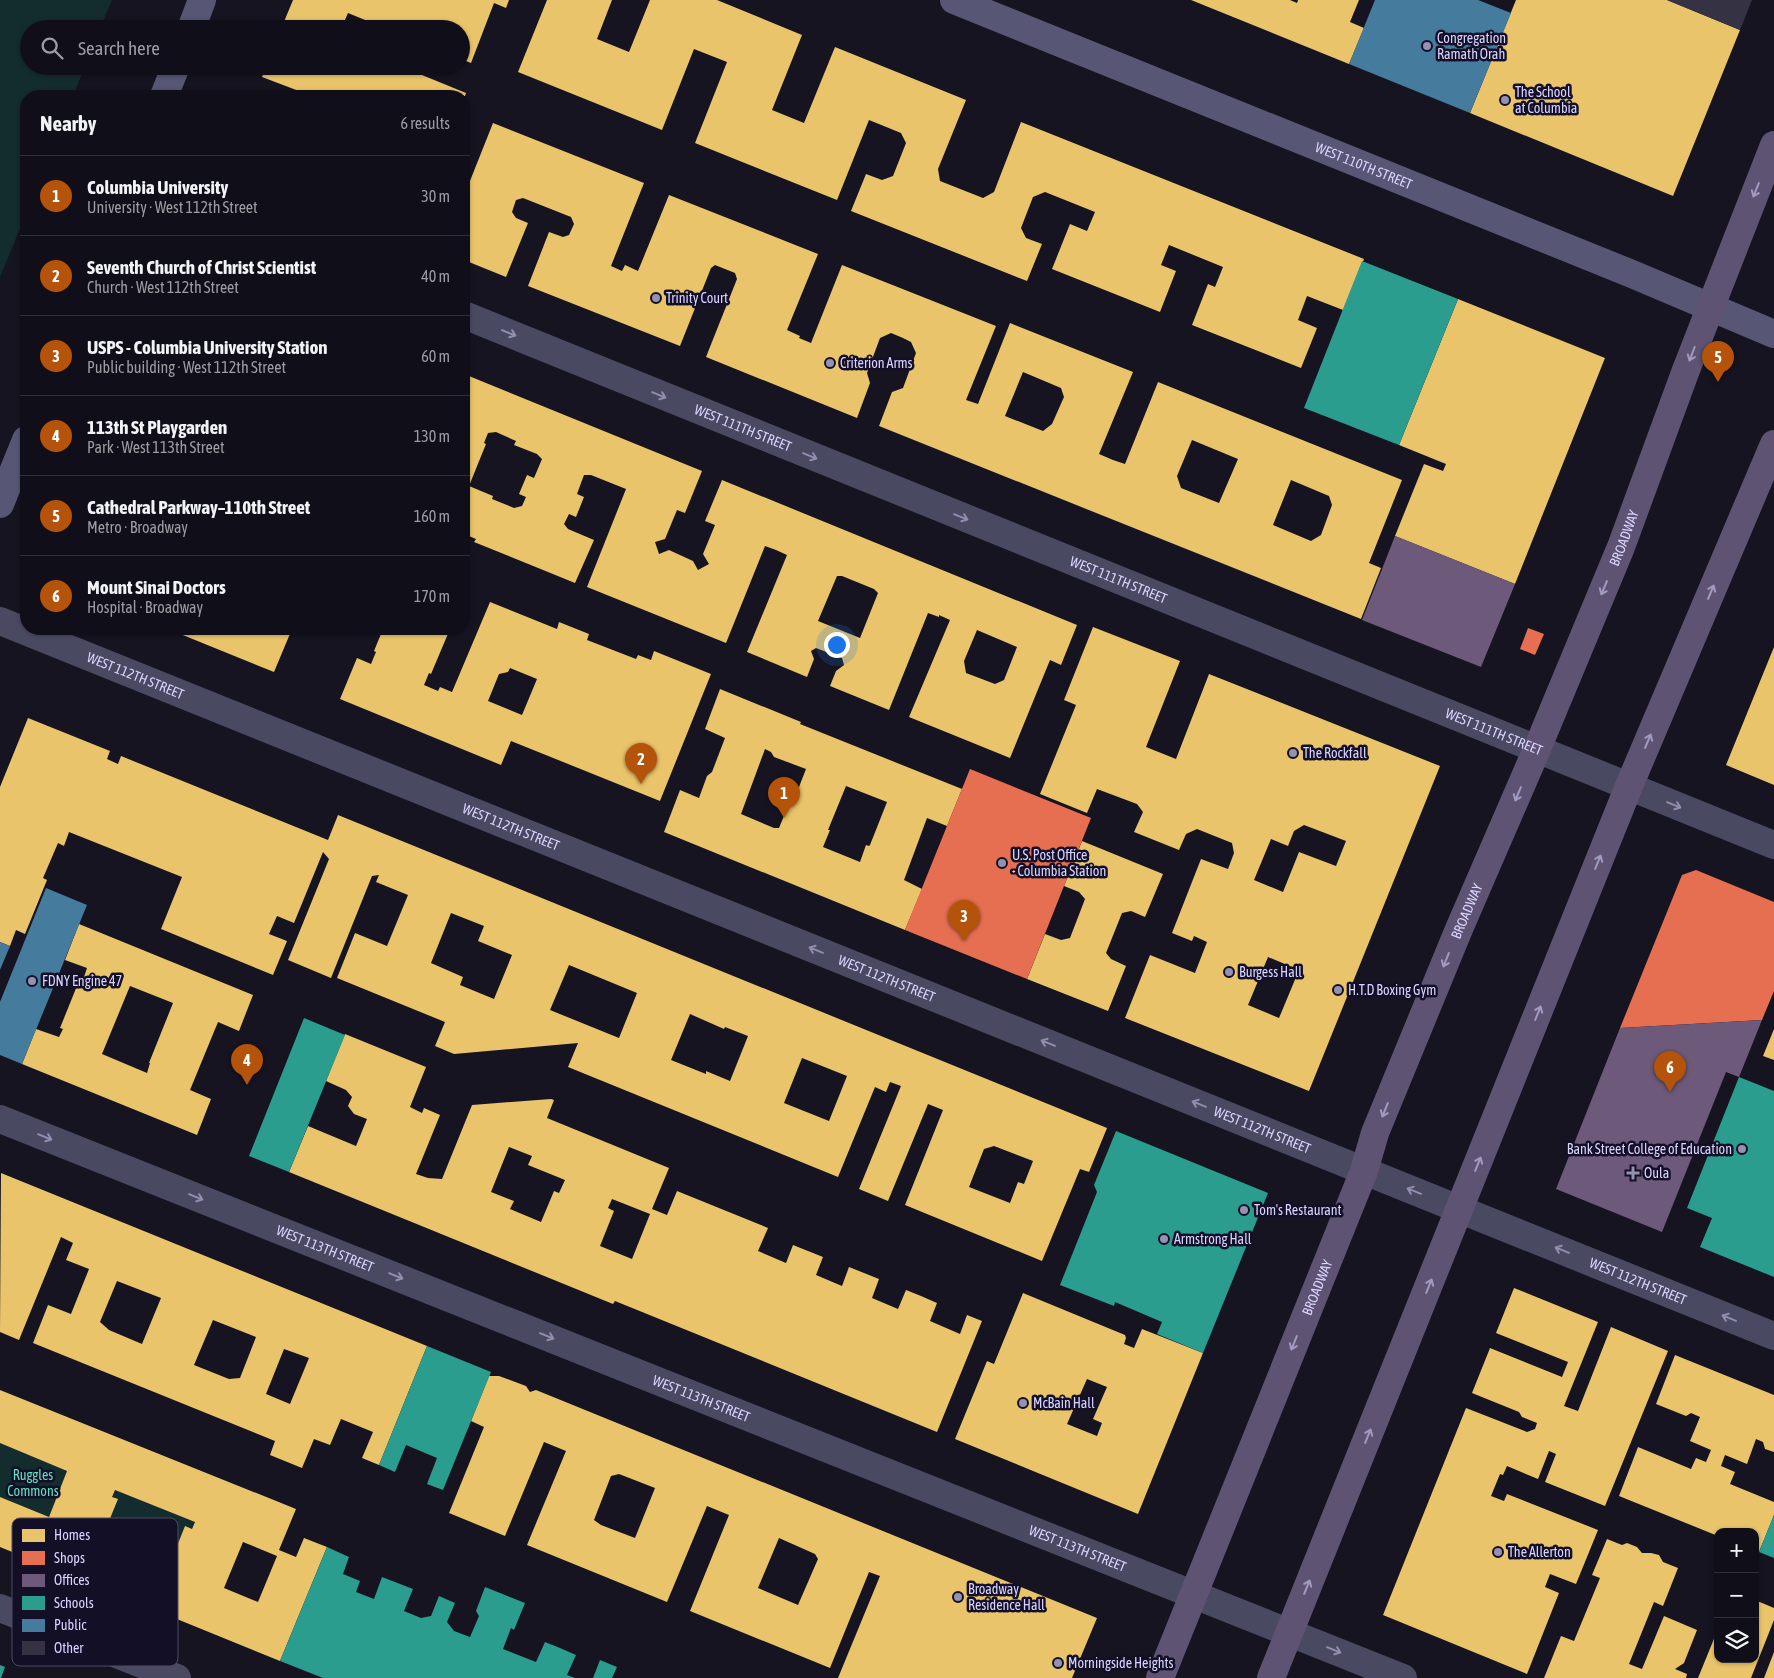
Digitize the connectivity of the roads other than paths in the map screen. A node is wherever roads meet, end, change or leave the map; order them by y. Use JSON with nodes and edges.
{"nodes":[{"id":1,"x":202,"y":0,"type":"edge"},
{"id":2,"x":954,"y":0,"type":"edge"},
{"id":3,"x":194,"y":20,"type":"edge"},
{"id":4,"x":172,"y":75,"type":"edge"},
{"id":5,"x":166,"y":90,"type":"edge"},
{"id":6,"x":1774,"y":145,"type":"edge"},
{"id":7,"x":1710,"y":308,"type":"junction"},
{"id":8,"x":470,"y":317,"type":"edge"},
{"id":9,"x":1774,"y":334,"type":"edge"},
{"id":10,"x":1774,"y":444,"type":"edge"},
{"id":11,"x":20,"y":455,"type":"edge"},
{"id":12,"x":0,"y":504,"type":"edge"},
{"id":13,"x":0,"y":621,"type":"edge"},
{"id":14,"x":20,"y":629,"type":"edge"},
{"id":15,"x":35,"y":635,"type":"edge"},
{"id":16,"x":1537,"y":749,"type":"junction"},
{"id":17,"x":1629,"y":786,"type":"junction"},
{"id":18,"x":1774,"y":846,"type":"edge"},
{"id":19,"x":0,"y":1118,"type":"edge"},
{"id":20,"x":1364,"y":1170,"type":"junction"},
{"id":21,"x":1460,"y":1209,"type":"junction"},
{"id":22,"x":1774,"y":1336,"type":"edge"},
{"id":23,"x":1194,"y":1594,"type":"junction"},
{"id":24,"x":0,"y":1608,"type":"edge"},
{"id":25,"x":12,"y":1613,"type":"edge"},
{"id":26,"x":1289,"y":1632,"type":"junction"},
{"id":27,"x":147,"y":1666,"type":"edge"},
{"id":28,"x":177,"y":1678,"type":"edge"},
{"id":29,"x":1160,"y":1678,"type":"edge"},
{"id":30,"x":1271,"y":1678,"type":"edge"},
{"id":31,"x":1403,"y":1678,"type":"edge"}],
"edges":[{"from":1,"to":3,"type":"main road"},
{"from":2,"to":7,"type":"main road","name":"WEST 110TH STREET"},
{"from":4,"to":5,"type":"main road"},
{"from":6,"to":7,"type":"main road","name":"BROADWAY","one_way":true},
{"from":7,"to":9,"type":"main road","name":"WEST 110TH STREET"},
{"from":7,"to":16,"type":"main road","name":"BROADWAY","one_way":true},
{"from":8,"to":16,"type":"street","name":"WEST 111TH STREET","one_way":true},
{"from":17,"to":10,"type":"main road","one_way":true},
{"from":11,"to":12,"type":"main road"},
{"from":14,"to":13,"type":"street","name":"WEST 112TH STREET","one_way":true},
{"from":20,"to":15,"type":"street","name":"WEST 112TH STREET","one_way":true},
{"from":16,"to":17,"type":"street","name":"WEST 111TH STREET"},
{"from":16,"to":20,"type":"main road","name":"BROADWAY","one_way":true},
{"from":17,"to":18,"type":"street","name":"WEST 111TH STREET","one_way":true},
{"from":21,"to":17,"type":"main road","one_way":true},
{"from":19,"to":23,"type":"street","name":"WEST 113TH STREET","one_way":true},
{"from":21,"to":20,"type":"street","name":"WEST 112TH STREET","one_way":true},
{"from":20,"to":23,"type":"main road","name":"BROADWAY","one_way":true},
{"from":22,"to":21,"type":"street","name":"WEST 112TH STREET","one_way":true},
{"from":26,"to":21,"type":"main road","one_way":true},
{"from":23,"to":26,"type":"street","name":"WEST 113TH STREET"},
{"from":23,"to":29,"type":"main road","name":"BROADWAY"},
{"from":24,"to":25,"type":"street"},
{"from":26,"to":30,"type":"main road"},
{"from":26,"to":31,"type":"street","name":"WEST 113TH STREET","one_way":true},
{"from":27,"to":28,"type":"street"}]}
